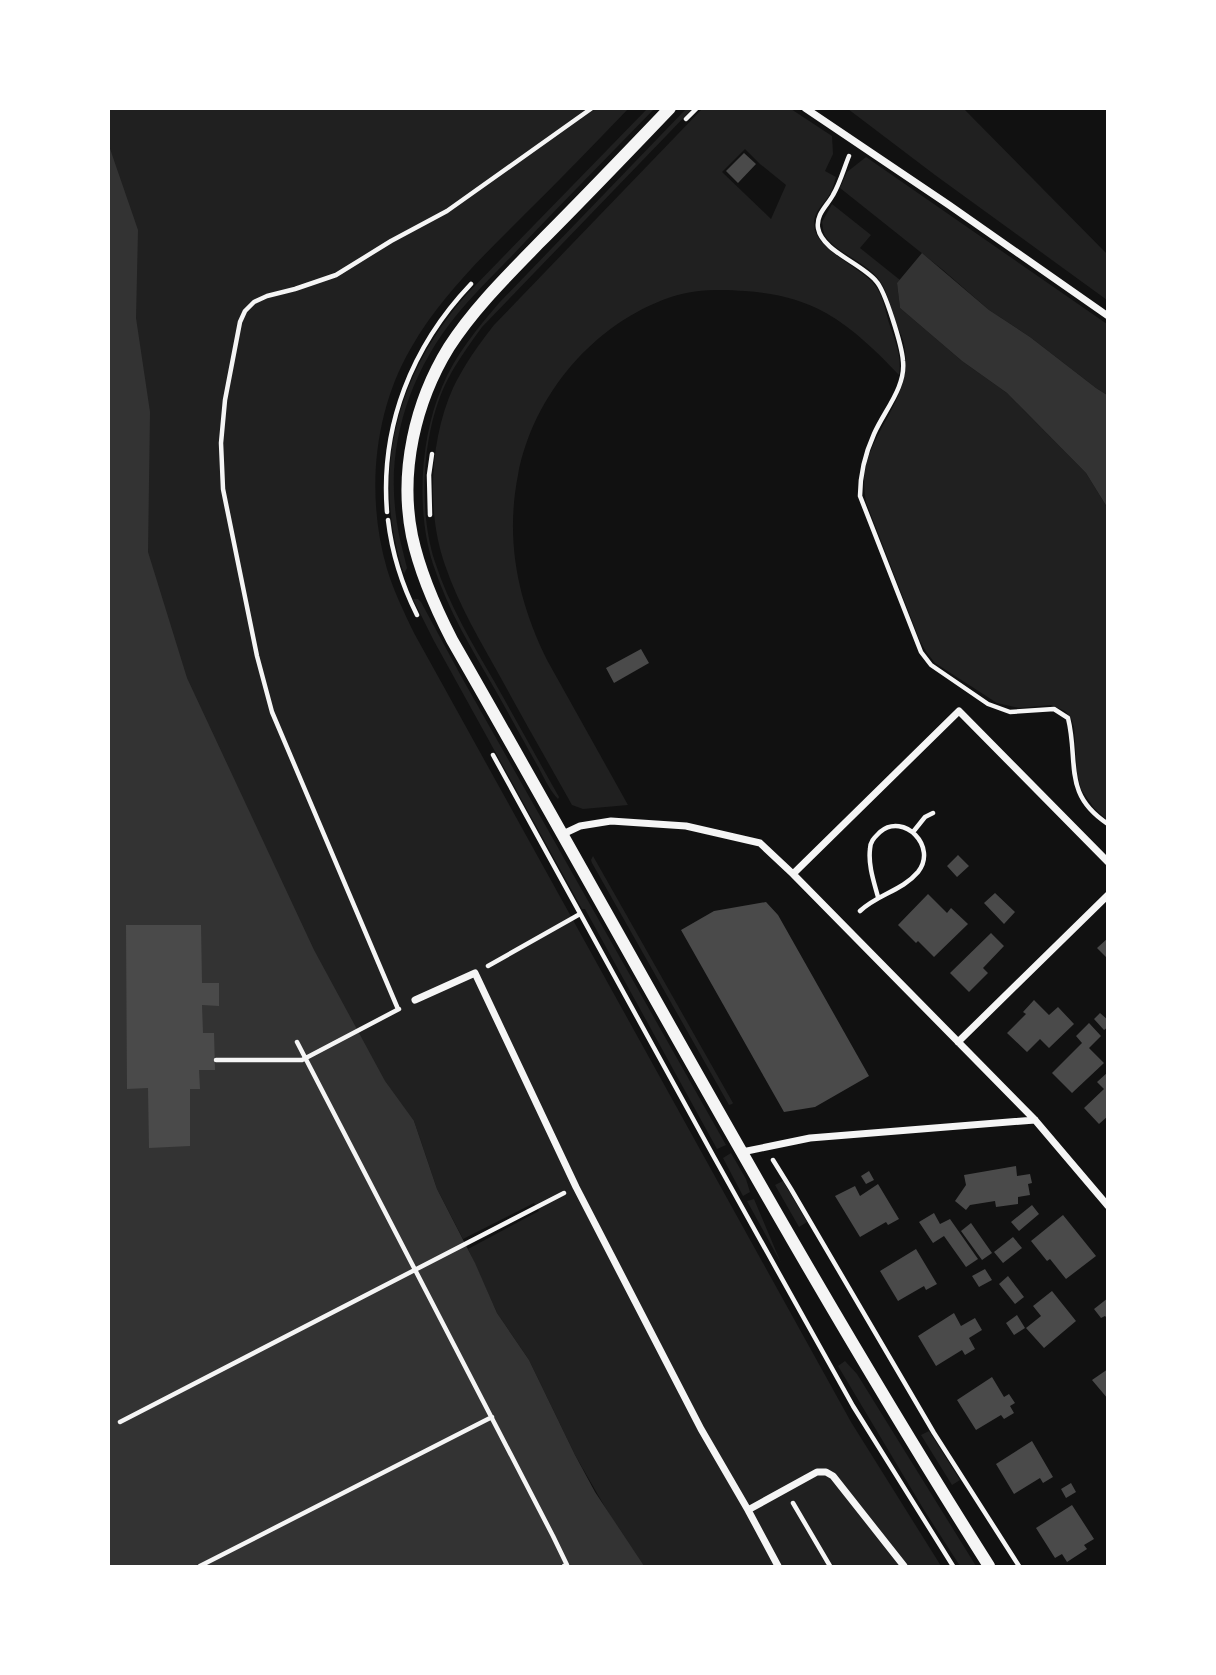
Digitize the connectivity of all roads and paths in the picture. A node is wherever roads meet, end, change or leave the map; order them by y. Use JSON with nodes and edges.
{"nodes":[{"id":1,"x":592,"y":108,"type":"edge"},
{"id":2,"x":670,"y":108,"type":"edge"},
{"id":3,"x":805,"y":108,"type":"edge"},
{"id":4,"x":854,"y":143,"type":"junction"},
{"id":5,"x":1108,"y":316,"type":"edge"},
{"id":6,"x":933,"y":813,"type":"dead end"},
{"id":7,"x":1108,"y":824,"type":"edge"},
{"id":8,"x":913,"y":831,"type":"junction"},
{"id":9,"x":563,"y":834,"type":"junction"},
{"id":10,"x":1108,"y":862,"type":"edge"},
{"id":11,"x":793,"y":874,"type":"junction"},
{"id":12,"x":1108,"y":895,"type":"edge"},
{"id":13,"x":878,"y":897,"type":"junction"},
{"id":14,"x":860,"y":911,"type":"dead end"},
{"id":15,"x":580,"y":914,"type":"dead end"},
{"id":16,"x":475,"y":973,"type":"junction"},
{"id":17,"x":415,"y":1000,"type":"dead end"},
{"id":18,"x":297,"y":1042,"type":"dead end"},
{"id":19,"x":958,"y":1042,"type":"junction"},
{"id":20,"x":306,"y":1058,"type":"junction"},
{"id":21,"x":216,"y":1060,"type":"dead end"},
{"id":22,"x":1035,"y":1120,"type":"junction"},
{"id":23,"x":742,"y":1152,"type":"junction"},
{"id":24,"x":576,"y":1187,"type":"junction"},
{"id":25,"x":1108,"y":1206,"type":"edge"},
{"id":26,"x":414,"y":1270,"type":"junction"},
{"id":27,"x":492,"y":1417,"type":"junction"},
{"id":28,"x":120,"y":1422,"type":"dead end"},
{"id":29,"x":785,"y":1490,"type":"junction"},
{"id":30,"x":748,"y":1510,"type":"junction"},
{"id":31,"x":200,"y":1566,"type":"edge"},
{"id":32,"x":566,"y":1566,"type":"edge"},
{"id":33,"x":778,"y":1566,"type":"edge"},
{"id":34,"x":830,"y":1566,"type":"edge"},
{"id":35,"x":904,"y":1566,"type":"edge"},
{"id":36,"x":989,"y":1566,"type":"edge"}],
"edges":[{"from":1,"to":20,"type":"path"},
{"from":2,"to":9,"type":"street"},
{"from":3,"to":4,"type":"street"},
{"from":4,"to":5,"type":"street"},
{"from":4,"to":7,"type":"path"},
{"from":6,"to":8,"type":"path"},
{"from":8,"to":13,"type":"path"},
{"from":8,"to":13,"type":"path"},
{"from":9,"to":11,"type":"street"},
{"from":9,"to":23,"type":"street"},
{"from":10,"to":11,"type":"street"},
{"from":11,"to":19,"type":"street"},
{"from":12,"to":19,"type":"street"},
{"from":13,"to":14,"type":"path"},
{"from":15,"to":16,"type":"path"},
{"from":16,"to":17,"type":"street"},
{"from":16,"to":24,"type":"street"},
{"from":18,"to":20,"type":"path"},
{"from":19,"to":22,"type":"street"},
{"from":20,"to":21,"type":"path"},
{"from":20,"to":26,"type":"path"},
{"from":22,"to":23,"type":"street"},
{"from":22,"to":25,"type":"street"},
{"from":23,"to":36,"type":"street"},
{"from":24,"to":26,"type":"path"},
{"from":24,"to":30,"type":"street"},
{"from":26,"to":27,"type":"path"},
{"from":26,"to":28,"type":"path"},
{"from":27,"to":31,"type":"path"},
{"from":27,"to":32,"type":"path"},
{"from":29,"to":30,"type":"street"},
{"from":29,"to":34,"type":"path"},
{"from":29,"to":35,"type":"street"},
{"from":30,"to":33,"type":"street"}]}
